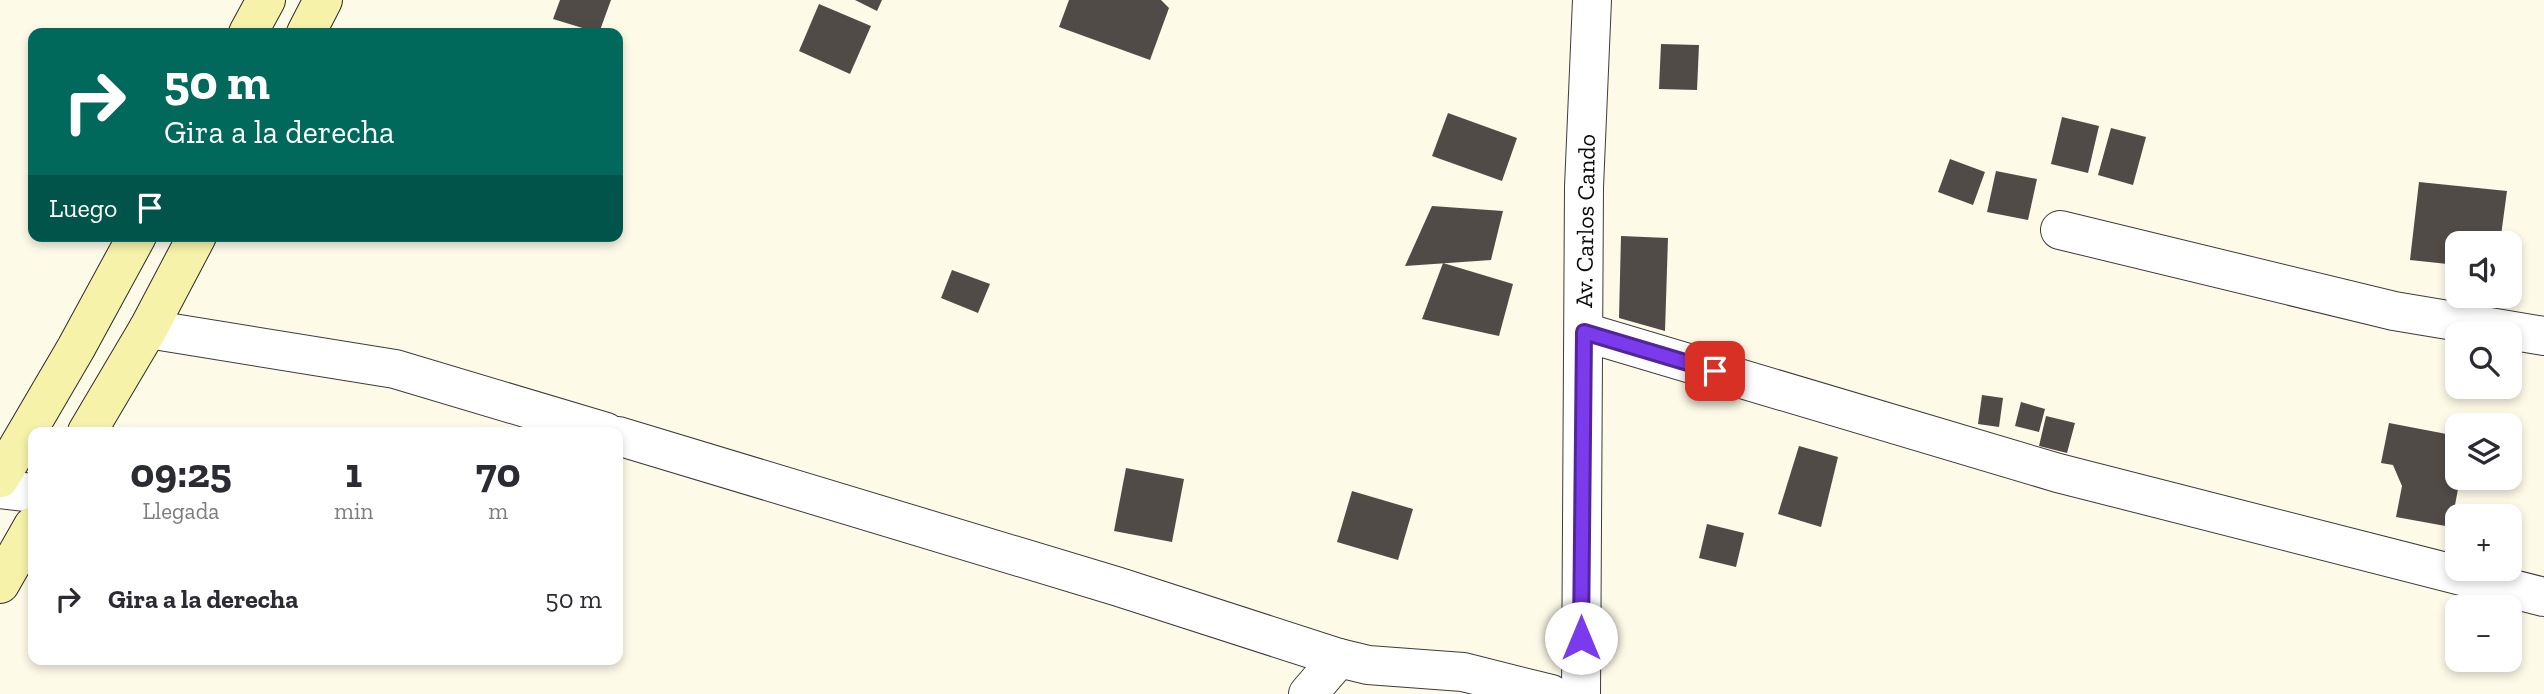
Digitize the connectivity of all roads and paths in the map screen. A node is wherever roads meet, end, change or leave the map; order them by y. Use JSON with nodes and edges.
{"nodes":[{"id":1,"x":266,"y":0,"type":"edge"},
{"id":2,"x":323,"y":0,"type":"edge"},
{"id":3,"x":1592,"y":0,"type":"edge"},
{"id":4,"x":251,"y":28,"type":"edge"},
{"id":5,"x":309,"y":28,"type":"edge"},
{"id":6,"x":2060,"y":230,"type":"dead end"},
{"id":7,"x":133,"y":242,"type":"edge"},
{"id":8,"x":194,"y":242,"type":"edge"},
{"id":9,"x":148,"y":329,"type":"junction"},
{"id":10,"x":1584,"y":332,"type":"junction"},
{"id":11,"x":2544,"y":336,"type":"edge"},
{"id":12,"x":90,"y":427,"type":"edge"},
{"id":13,"x":589,"y":427,"type":"edge"},
{"id":14,"x":20,"y":433,"type":"edge"},
{"id":15,"x":623,"y":438,"type":"edge"},
{"id":16,"x":0,"y":478,"type":"edge"},
{"id":17,"x":0,"y":489,"type":"edge"},
{"id":18,"x":28,"y":492,"type":"edge"},
{"id":19,"x":28,"y":535,"type":"edge"},
{"id":20,"x":0,"y":584,"type":"edge"},
{"id":21,"x":2544,"y":597,"type":"edge"},
{"id":22,"x":1339,"y":658,"type":"junction"},
{"id":23,"x":1308,"y":694,"type":"edge"},
{"id":24,"x":1551,"y":694,"type":"edge"},
{"id":25,"x":1581,"y":694,"type":"edge"}],
"edges":[{"from":1,"to":4,"type":"main road"},
{"from":2,"to":5,"type":"main road"},
{"from":3,"to":10,"type":"street","name":"Av. Carlos Cando"},
{"from":6,"to":11,"type":"street"},
{"from":7,"to":14,"type":"main road"},
{"from":8,"to":9,"type":"main road"},
{"from":9,"to":12,"type":"main road"},
{"from":9,"to":13,"type":"street"},
{"from":10,"to":21,"type":"street"},
{"from":10,"to":25,"type":"street","name":"Av. Carlos Cando"},
{"from":14,"to":16,"type":"main road"},
{"from":15,"to":22,"type":"street"},
{"from":17,"to":18,"type":"street"},
{"from":19,"to":20,"type":"main road"},
{"from":22,"to":23,"type":"street"},
{"from":22,"to":24,"type":"street"}]}
